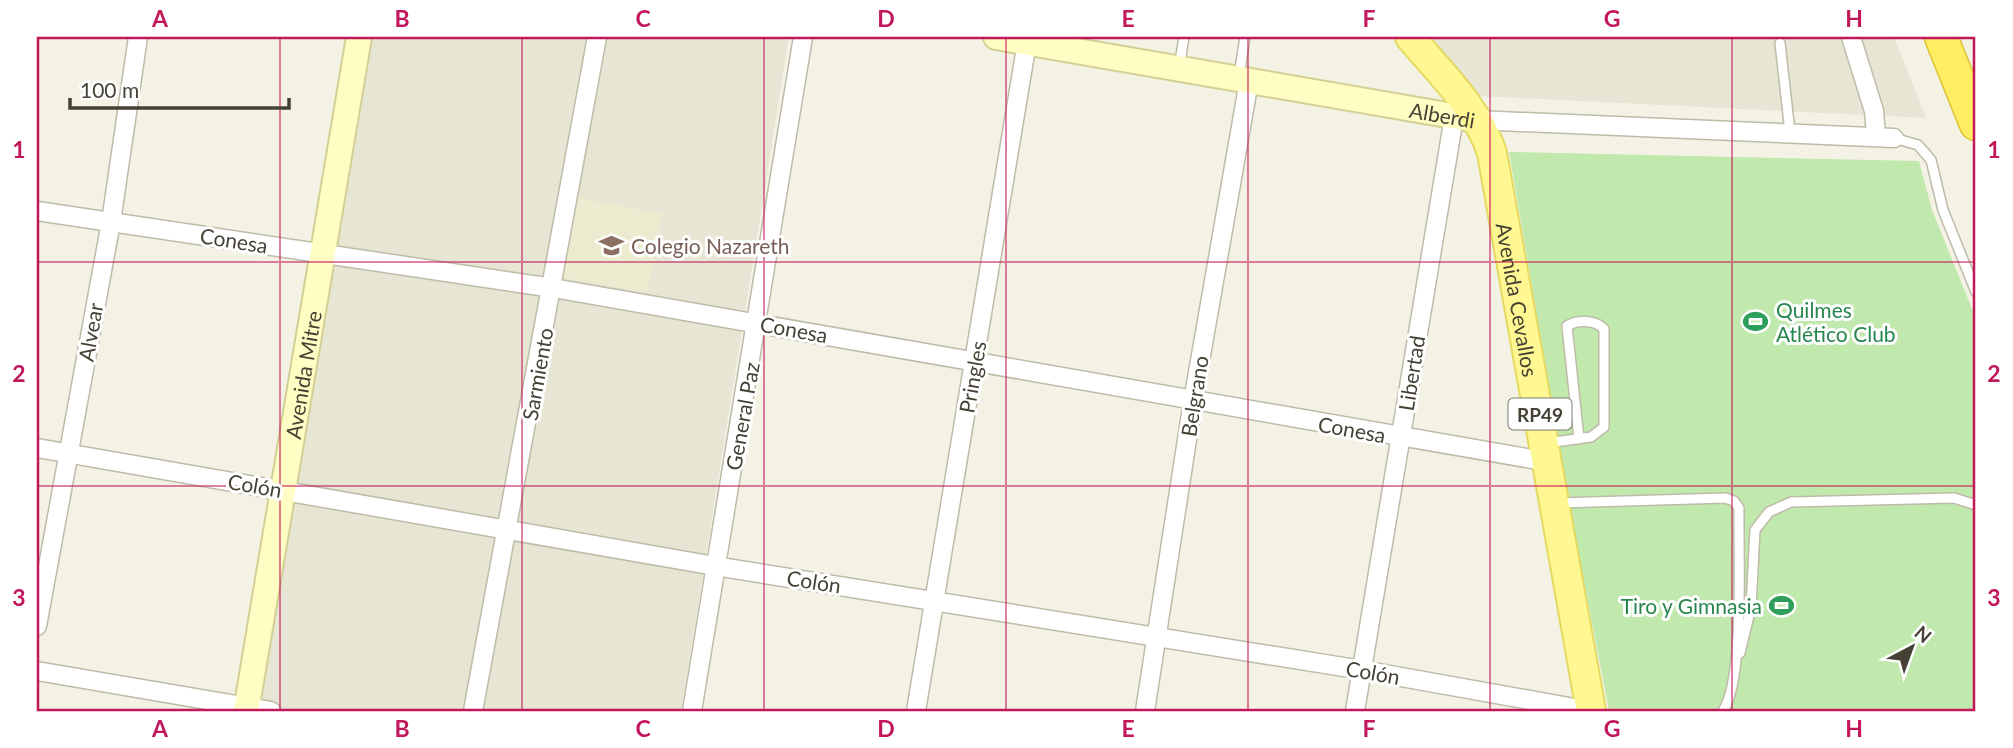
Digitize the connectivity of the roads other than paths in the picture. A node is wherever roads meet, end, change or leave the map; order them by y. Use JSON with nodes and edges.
{"nodes":[{"id":1,"x":138,"y":37,"type":"edge"},
{"id":2,"x":359,"y":37,"type":"edge"},
{"id":3,"x":597,"y":37,"type":"edge"},
{"id":4,"x":803,"y":37,"type":"edge"},
{"id":5,"x":996,"y":37,"type":"edge"},
{"id":6,"x":1184,"y":37,"type":"edge"},
{"id":7,"x":1245,"y":37,"type":"edge"},
{"id":8,"x":1410,"y":37,"type":"edge"},
{"id":9,"x":1851,"y":37,"type":"edge"},
{"id":10,"x":1941,"y":37,"type":"edge"},
{"id":11,"x":1027,"y":42,"type":"junction"},
{"id":12,"x":1780,"y":43,"type":"dead end"},
{"id":13,"x":1179,"y":69,"type":"junction"},
{"id":14,"x":1244,"y":80,"type":"junction"},
{"id":15,"x":1465,"y":119,"type":"junction"},
{"id":16,"x":1976,"y":124,"type":"edge"},
{"id":17,"x":1790,"y":132,"type":"junction"},
{"id":18,"x":1885,"y":136,"type":"junction"},
{"id":19,"x":37,"y":211,"type":"edge"},
{"id":20,"x":111,"y":222,"type":"junction"},
{"id":21,"x":324,"y":254,"type":"junction"},
{"id":22,"x":553,"y":288,"type":"junction"},
{"id":23,"x":1976,"y":292,"type":"edge"},
{"id":24,"x":758,"y":323,"type":"junction"},
{"id":25,"x":975,"y":362,"type":"junction"},
{"id":26,"x":1193,"y":401,"type":"junction"},
{"id":27,"x":1400,"y":437,"type":"junction"},
{"id":28,"x":1579,"y":439,"type":"junction"},
{"id":29,"x":37,"y":448,"type":"edge"},
{"id":30,"x":68,"y":453,"type":"junction"},
{"id":31,"x":1547,"y":453,"type":"junction"},
{"id":32,"x":284,"y":489,"type":"junction"},
{"id":33,"x":1556,"y":503,"type":"junction"},
{"id":34,"x":1976,"y":505,"type":"edge"},
{"id":35,"x":508,"y":531,"type":"junction"},
{"id":36,"x":715,"y":566,"type":"junction"},
{"id":37,"x":934,"y":600,"type":"junction"},
{"id":38,"x":37,"y":625,"type":"edge"},
{"id":39,"x":1156,"y":637,"type":"junction"},
{"id":40,"x":1362,"y":670,"type":"junction"},
{"id":41,"x":37,"y":671,"type":"edge"},
{"id":42,"x":1733,"y":682,"type":"junction"},
{"id":43,"x":247,"y":709,"type":"edge"},
{"id":44,"x":271,"y":711,"type":"edge"},
{"id":45,"x":472,"y":711,"type":"edge"},
{"id":46,"x":692,"y":711,"type":"edge"},
{"id":47,"x":916,"y":711,"type":"edge"},
{"id":48,"x":1145,"y":711,"type":"edge"},
{"id":49,"x":1355,"y":711,"type":"edge"},
{"id":50,"x":1591,"y":711,"type":"edge"},
{"id":51,"x":1723,"y":711,"type":"edge"}],
"edges":[{"from":1,"to":20,"type":"street","name":"Alvear"},
{"from":2,"to":21,"type":"main road","name":"Avenida Mitre"},
{"from":3,"to":22,"type":"street","name":"Sarmiento"},
{"from":4,"to":24,"type":"street","name":"General Paz"},
{"from":5,"to":11,"type":"main road","name":"Alberdi"},
{"from":6,"to":13,"type":"lane"},
{"from":7,"to":14,"type":"lane"},
{"from":8,"to":15,"type":"main road","name":"Avenida Cevallos","number":"RP49"},
{"from":9,"to":18,"type":"street"},
{"from":10,"to":16,"type":"highway"},
{"from":11,"to":13,"type":"main road","name":"Alberdi"},
{"from":11,"to":25,"type":"street","name":"Pringles"},
{"from":12,"to":17,"type":"lane"},
{"from":13,"to":14,"type":"main road","name":"Alberdi"},
{"from":14,"to":15,"type":"main road","name":"Alberdi"},
{"from":14,"to":26,"type":"street","name":"Belgrano"},
{"from":15,"to":17,"type":"street","name":"Alberdi"},
{"from":15,"to":27,"type":"street","name":"Libertad"},
{"from":15,"to":31,"type":"main road","name":"Avenida Cevallos","number":"RP49"},
{"from":17,"to":18,"type":"street","name":"Alberdi"},
{"from":18,"to":23,"type":"lane"},
{"from":19,"to":20,"type":"street","name":"Conesa"},
{"from":20,"to":21,"type":"street","name":"Conesa"},
{"from":20,"to":30,"type":"street","name":"Alvear"},
{"from":21,"to":22,"type":"street","name":"Conesa"},
{"from":21,"to":32,"type":"main road","name":"Avenida Mitre"},
{"from":22,"to":24,"type":"street","name":"Conesa"},
{"from":22,"to":35,"type":"street","name":"Sarmiento"},
{"from":24,"to":25,"type":"street","name":"Conesa"},
{"from":24,"to":36,"type":"street","name":"General Paz"},
{"from":25,"to":26,"type":"street","name":"Conesa"},
{"from":25,"to":37,"type":"street","name":"Pringles"},
{"from":26,"to":27,"type":"street","name":"Conesa"},
{"from":26,"to":39,"type":"street","name":"Belgrano"},
{"from":27,"to":31,"type":"street","name":"Conesa"},
{"from":27,"to":40,"type":"street","name":"Libertad"},
{"from":28,"to":28,"type":"lane"},
{"from":28,"to":31,"type":"lane"},
{"from":29,"to":30,"type":"street","name":"Colón"},
{"from":30,"to":32,"type":"street","name":"Colón"},
{"from":30,"to":38,"type":"street","name":"Alvear"},
{"from":31,"to":33,"type":"main road","name":"Avenida Cevallos","number":"RP49"},
{"from":32,"to":35,"type":"street","name":"Colón"},
{"from":32,"to":43,"type":"main road","name":"Avenida Mitre"},
{"from":33,"to":42,"type":"lane"},
{"from":33,"to":50,"type":"main road","name":"Avenida Cevallos","number":"RP49"},
{"from":34,"to":42,"type":"lane"},
{"from":35,"to":36,"type":"street","name":"Colón"},
{"from":35,"to":45,"type":"street","name":"Sarmiento"},
{"from":36,"to":37,"type":"street","name":"Colón"},
{"from":36,"to":46,"type":"street","name":"General Paz"},
{"from":37,"to":39,"type":"street","name":"Colón"},
{"from":37,"to":47,"type":"street","name":"Pringles"},
{"from":39,"to":40,"type":"street","name":"Colón"},
{"from":39,"to":48,"type":"street","name":"Belgrano"},
{"from":40,"to":49,"type":"street","name":"Libertad"},
{"from":40,"to":50,"type":"street","name":"Colón"},
{"from":41,"to":43,"type":"street"},
{"from":42,"to":51,"type":"lane"},
{"from":43,"to":44,"type":"street"}]}
